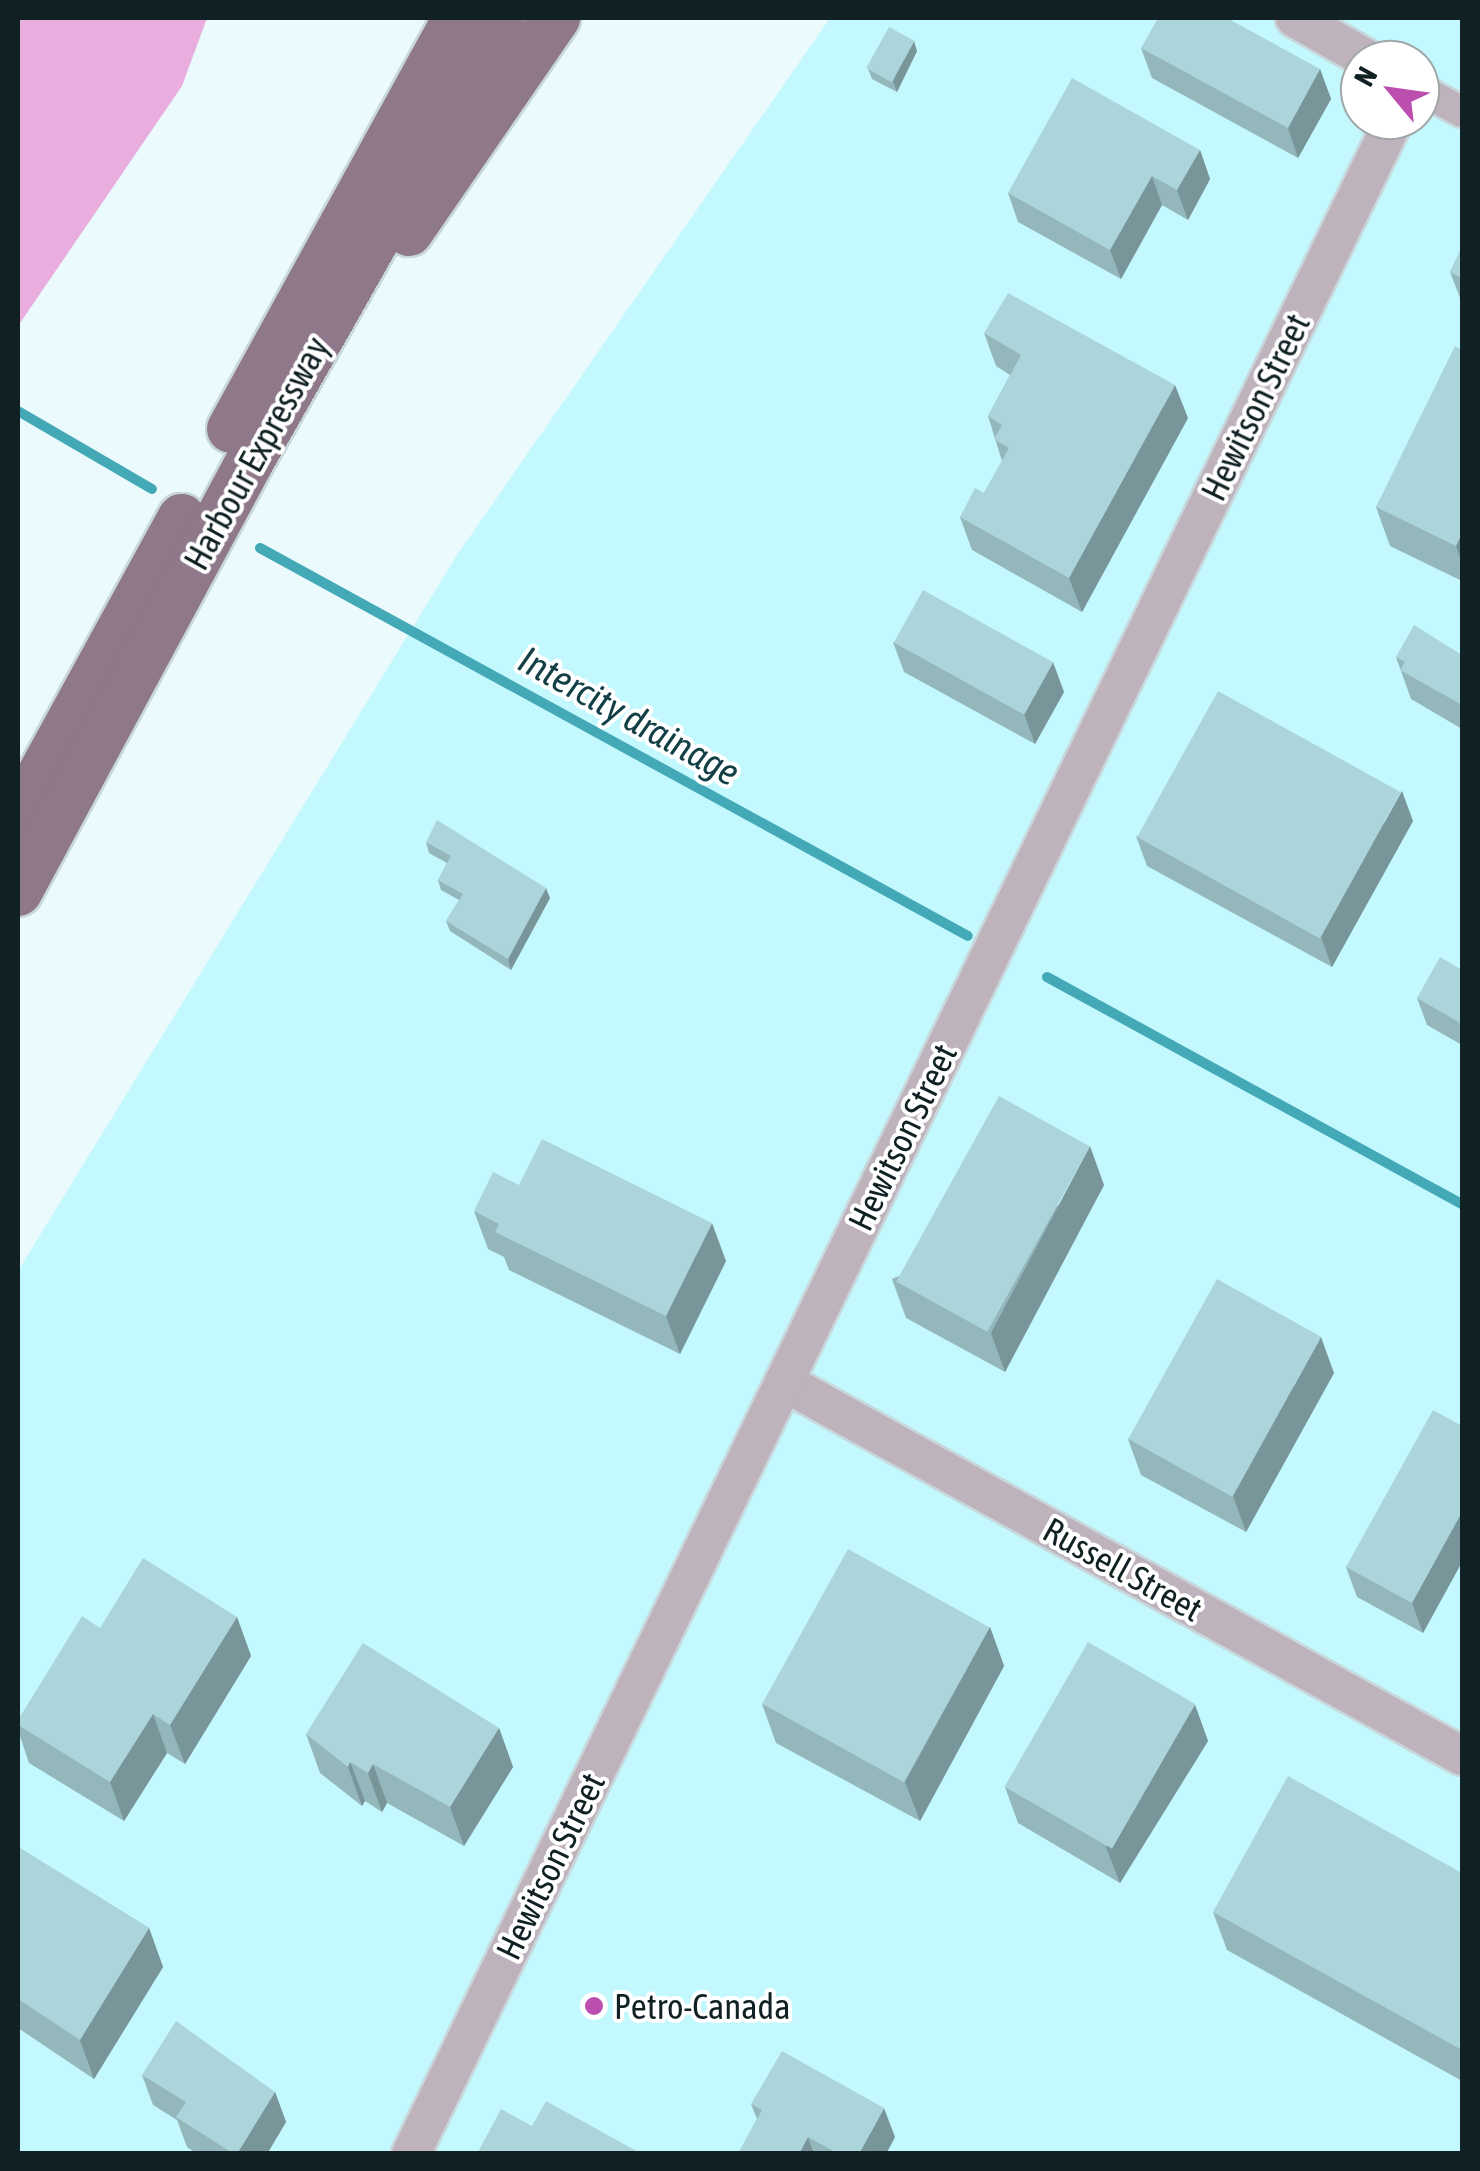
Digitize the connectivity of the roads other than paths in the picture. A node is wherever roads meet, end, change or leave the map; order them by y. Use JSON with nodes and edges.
{"nodes":[{"id":1,"x":444,"y":18,"type":"edge"},
{"id":2,"x":457,"y":18,"type":"edge"},
{"id":3,"x":500,"y":18,"type":"edge"},
{"id":4,"x":556,"y":18,"type":"edge"},
{"id":5,"x":1295,"y":18,"type":"edge"},
{"id":6,"x":1340,"y":44,"type":"edge"},
{"id":7,"x":1440,"y":100,"type":"edge"},
{"id":8,"x":1462,"y":112,"type":"edge"},
{"id":9,"x":401,"y":118,"type":"junction"},
{"id":10,"x":1384,"y":140,"type":"edge"},
{"id":11,"x":272,"y":421,"type":"junction"},
{"id":12,"x":18,"y":817,"type":"edge"},
{"id":13,"x":18,"y":892,"type":"edge"},
{"id":14,"x":784,"y":1382,"type":"junction"},
{"id":15,"x":1462,"y":1756,"type":"edge"},
{"id":16,"x":411,"y":2154,"type":"edge"}],
"edges":[{"from":1,"to":9,"type":"main road"},
{"from":2,"to":9,"type":"main road","name":"Harbour Expressway"},
{"from":3,"to":11,"type":"main road","name":"Harbour Expressway"},
{"from":4,"to":11,"type":"main road"},
{"from":5,"to":6,"type":"street"},
{"from":7,"to":8,"type":"street"},
{"from":9,"to":12,"type":"main road","name":"Harbour Expressway"},
{"from":10,"to":14,"type":"street","name":"Hewitson Street"},
{"from":11,"to":13,"type":"main road","name":"Harbour Expressway"},
{"from":14,"to":15,"type":"street","name":"Russell Street"},
{"from":14,"to":16,"type":"street","name":"Hewitson Street"}]}
